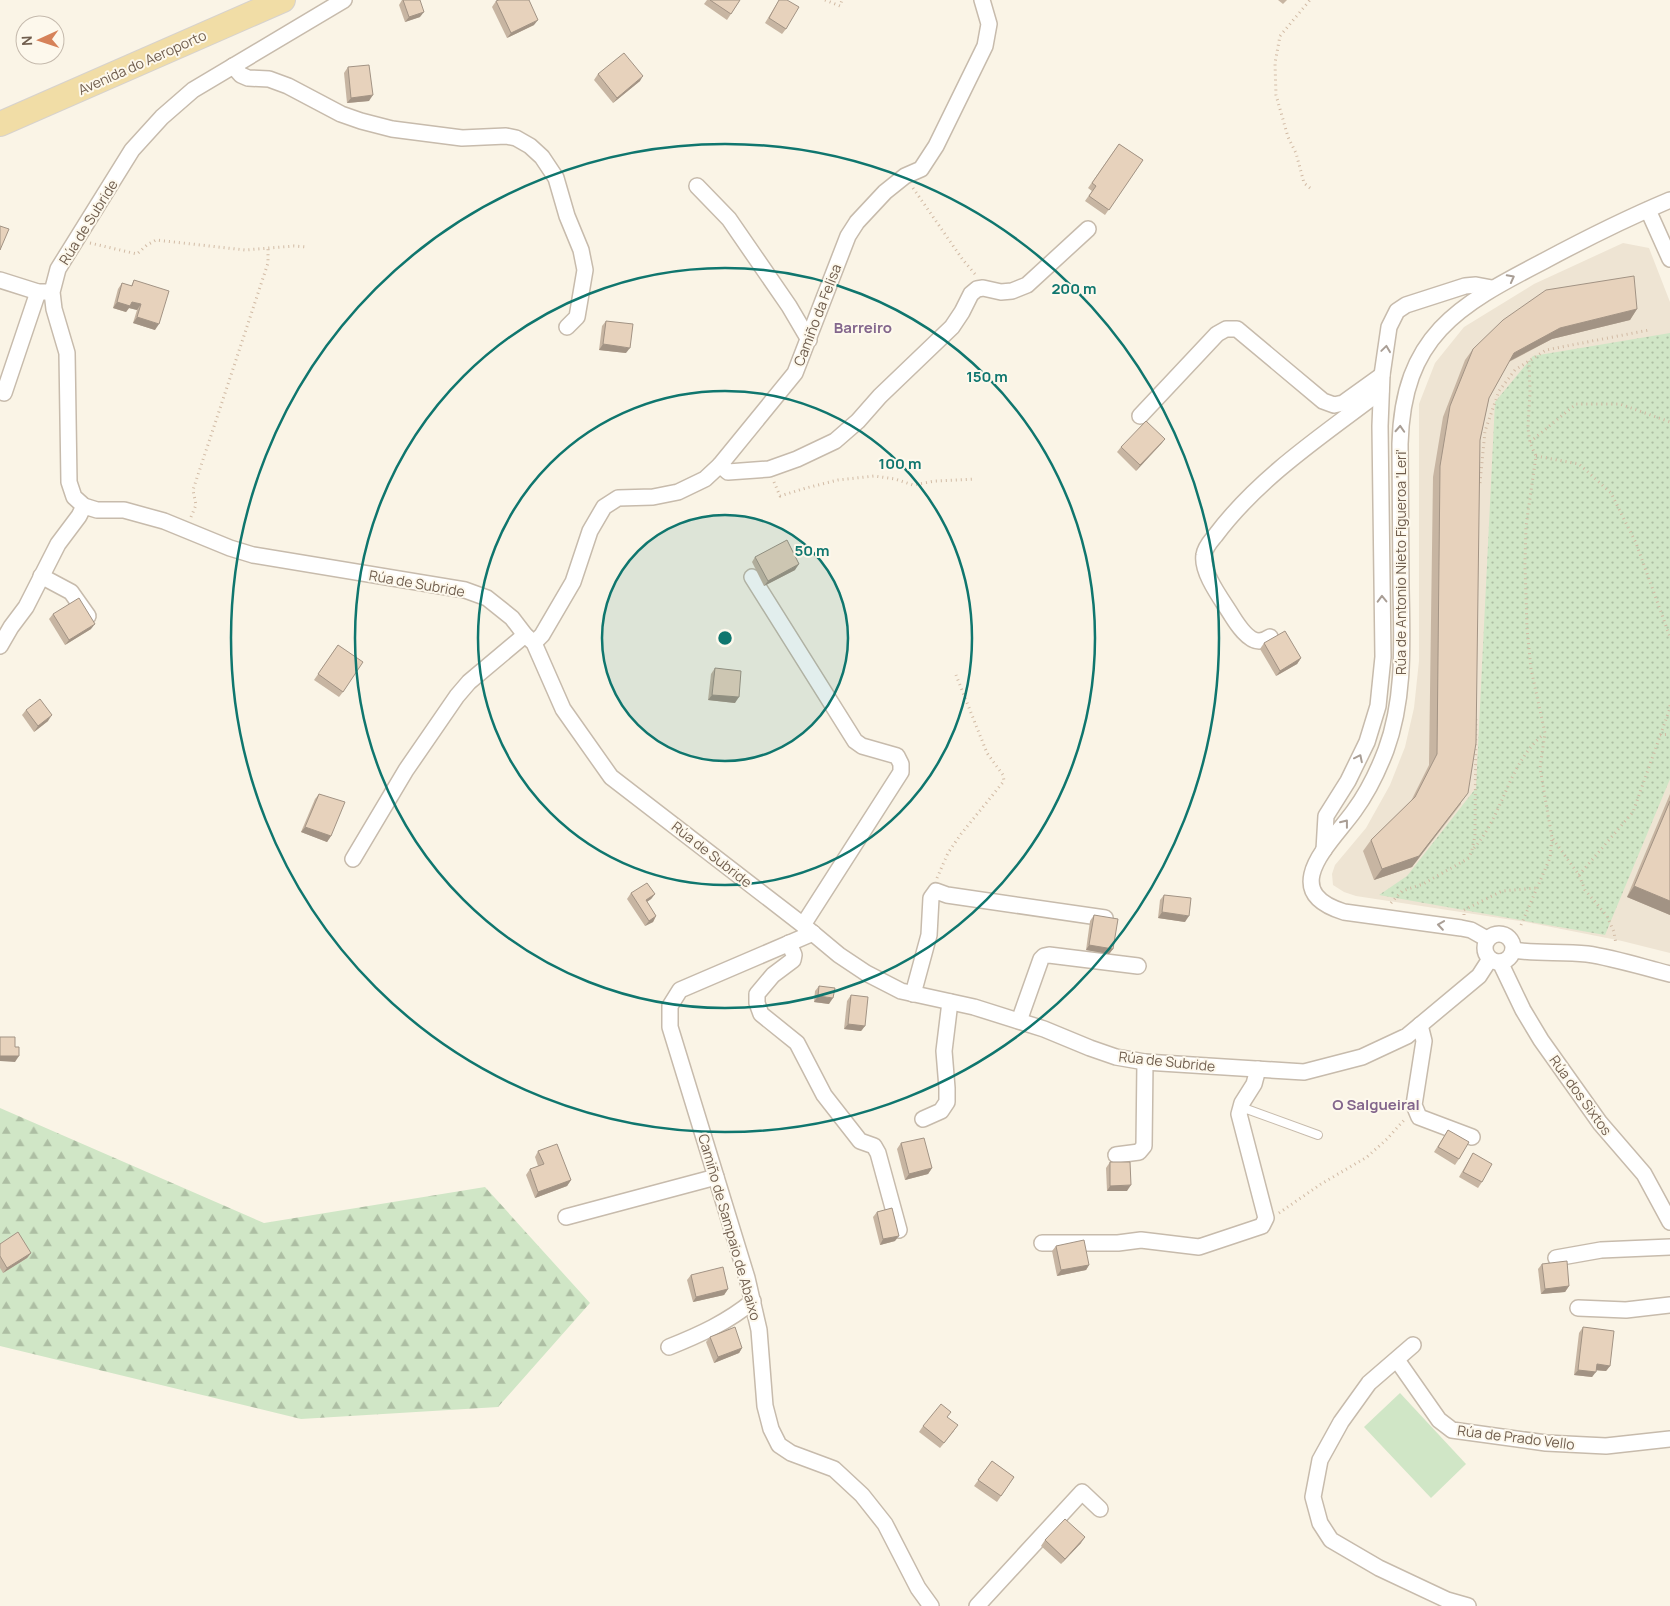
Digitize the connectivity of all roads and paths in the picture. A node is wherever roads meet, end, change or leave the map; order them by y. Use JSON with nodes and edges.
{"nodes":[{"id":1,"x":283,"y":0,"type":"edge"},
{"id":2,"x":344,"y":0,"type":"edge"},
{"id":3,"x":825,"y":0,"type":"edge"},
{"id":4,"x":842,"y":0,"type":"edge"},
{"id":5,"x":982,"y":0,"type":"edge"},
{"id":6,"x":1310,"y":0,"type":"edge"},
{"id":7,"x":233,"y":66,"type":"junction"},
{"id":8,"x":0,"y":124,"type":"edge"},
{"id":9,"x":905,"y":176,"type":"junction"},
{"id":10,"x":698,"y":186,"type":"dead end"},
{"id":11,"x":1310,"y":188,"type":"dead end"},
{"id":12,"x":1670,"y":200,"type":"edge"},
{"id":13,"x":1648,"y":210,"type":"junction"},
{"id":14,"x":1088,"y":229,"type":"dead end"},
{"id":15,"x":78,"y":236,"type":"junction"},
{"id":16,"x":307,"y":247,"type":"dead end"},
{"id":17,"x":268,"y":249,"type":"junction"},
{"id":18,"x":1670,"y":259,"type":"edge"},
{"id":19,"x":0,"y":280,"type":"edge"},
{"id":20,"x":983,"y":288,"type":"junction"},
{"id":21,"x":1492,"y":288,"type":"junction"},
{"id":22,"x":45,"y":292,"type":"junction"},
{"id":23,"x":567,"y":327,"type":"dead end"},
{"id":24,"x":1649,"y":330,"type":"dead end"},
{"id":25,"x":809,"y":340,"type":"junction"},
{"id":26,"x":1529,"y":361,"type":"junction"},
{"id":27,"x":1382,"y":376,"type":"junction"},
{"id":28,"x":1381,"y":392,"type":"junction"},
{"id":29,"x":4,"y":393,"type":"dead end"},
{"id":30,"x":1140,"y":416,"type":"dead end"},
{"id":31,"x":1670,"y":422,"type":"edge"},
{"id":32,"x":1530,"y":443,"type":"junction"},
{"id":33,"x":1536,"y":456,"type":"junction"},
{"id":34,"x":720,"y":465,"type":"junction"},
{"id":35,"x":769,"y":470,"type":"junction"},
{"id":36,"x":975,"y":479,"type":"dead end"},
{"id":37,"x":1479,"y":486,"type":"edge"},
{"id":38,"x":84,"y":506,"type":"junction"},
{"id":39,"x":183,"y":529,"type":"junction"},
{"id":40,"x":41,"y":576,"type":"junction"},
{"id":41,"x":752,"y":577,"type":"dead end"},
{"id":42,"x":88,"y":616,"type":"edge"},
{"id":43,"x":1270,"y":637,"type":"edge"},
{"id":44,"x":1670,"y":637,"type":"edge"},
{"id":45,"x":529,"y":639,"type":"junction"},
{"id":46,"x":0,"y":646,"type":"edge"},
{"id":47,"x":956,"y":675,"type":"dead end"},
{"id":48,"x":1670,"y":702,"type":"edge"},
{"id":49,"x":1476,"y":709,"type":"edge"},
{"id":50,"x":1545,"y":733,"type":"junction"},
{"id":51,"x":1670,"y":734,"type":"edge"},
{"id":52,"x":1660,"y":735,"type":"junction"},
{"id":53,"x":1552,"y":838,"type":"junction"},
{"id":54,"x":1324,"y":850,"type":"junction"},
{"id":55,"x":1472,"y":850,"type":"junction"},
{"id":56,"x":353,"y":859,"type":"dead end"},
{"id":57,"x":1579,"y":875,"type":"junction"},
{"id":58,"x":1536,"y":888,"type":"junction"},
{"id":59,"x":936,"y":891,"type":"junction"},
{"id":60,"x":1391,"y":904,"type":"dead end"},
{"id":61,"x":1464,"y":916,"type":"dead end"},
{"id":62,"x":1105,"y":918,"type":"edge"},
{"id":63,"x":1521,"y":925,"type":"dead end"},
{"id":64,"x":808,"y":929,"type":"junction"},
{"id":65,"x":1487,"y":939,"type":"junction"},
{"id":66,"x":789,"y":943,"type":"junction"},
{"id":67,"x":1616,"y":944,"type":"dead end"},
{"id":68,"x":1513,"y":950,"type":"junction"},
{"id":69,"x":1495,"y":961,"type":"junction"},
{"id":70,"x":1138,"y":966,"type":"dead end"},
{"id":71,"x":1670,"y":974,"type":"edge"},
{"id":72,"x":913,"y":994,"type":"junction"},
{"id":73,"x":950,"y":1002,"type":"junction"},
{"id":74,"x":1019,"y":1021,"type":"junction"},
{"id":75,"x":1420,"y":1025,"type":"junction"},
{"id":76,"x":1145,"y":1062,"type":"junction"},
{"id":77,"x":1258,"y":1069,"type":"junction"},
{"id":78,"x":1241,"y":1107,"type":"junction"},
{"id":79,"x":1416,"y":1112,"type":"junction"},
{"id":80,"x":923,"y":1120,"type":"dead end"},
{"id":81,"x":1318,"y":1135,"type":"dead end"},
{"id":82,"x":1472,"y":1137,"type":"dead end"},
{"id":83,"x":1116,"y":1155,"type":"dead end"},
{"id":84,"x":716,"y":1177,"type":"junction"},
{"id":85,"x":566,"y":1217,"type":"dead end"},
{"id":86,"x":1670,"y":1222,"type":"edge"},
{"id":87,"x":1264,"y":1223,"type":"junction"},
{"id":88,"x":899,"y":1230,"type":"edge"},
{"id":89,"x":1042,"y":1243,"type":"dead end"},
{"id":90,"x":1670,"y":1247,"type":"edge"},
{"id":91,"x":1556,"y":1258,"type":"dead end"},
{"id":92,"x":753,"y":1301,"type":"junction"},
{"id":93,"x":1670,"y":1305,"type":"edge"},
{"id":94,"x":1578,"y":1308,"type":"dead end"},
{"id":95,"x":1413,"y":1345,"type":"dead end"},
{"id":96,"x":669,"y":1347,"type":"dead end"},
{"id":97,"x":1396,"y":1360,"type":"junction"},
{"id":98,"x":1670,"y":1439,"type":"edge"},
{"id":99,"x":1100,"y":1509,"type":"dead end"},
{"id":100,"x":931,"y":1606,"type":"edge"},
{"id":101,"x":977,"y":1606,"type":"edge"},
{"id":102,"x":1468,"y":1606,"type":"edge"}],
"edges":[{"from":1,"to":8,"type":"main road","name":"Avenida do Aeroporto"},
{"from":2,"to":7,"type":"street","name":"Rúa de Subride"},
{"from":3,"to":4,"type":"path"},
{"from":5,"to":9,"type":"street","name":"Camiño da Felisa"},
{"from":6,"to":11,"type":"path"},
{"from":7,"to":15,"type":"street","name":"Rúa de Subride"},
{"from":7,"to":23,"type":"street"},
{"from":9,"to":20,"type":"path"},
{"from":9,"to":25,"type":"street","name":"Camiño da Felisa"},
{"from":10,"to":25,"type":"street"},
{"from":12,"to":13,"type":"street","name":"Rúa de Antonio Nieto Figueroa 'Leri'"},
{"from":13,"to":18,"type":"street"},
{"from":21,"to":13,"type":"street","name":"Rúa de Antonio Nieto Figueroa 'Leri'","one_way":true},
{"from":14,"to":20,"type":"street"},
{"from":15,"to":17,"type":"path"},
{"from":15,"to":22,"type":"street","name":"Rúa de Subride"},
{"from":16,"to":17,"type":"path"},
{"from":17,"to":39,"type":"path"},
{"from":19,"to":22,"type":"street"},
{"from":20,"to":35,"type":"street"},
{"from":27,"to":21,"type":"street","one_way":true},
{"from":54,"to":21,"type":"street","name":"Rúa de Antonio Nieto Figueroa 'Leri'","one_way":true},
{"from":22,"to":29,"type":"street"},
{"from":22,"to":38,"type":"street","name":"Rúa de Subride"},
{"from":24,"to":26,"type":"path"},
{"from":25,"to":34,"type":"street","name":"Camiño da Felisa"},
{"from":26,"to":32,"type":"path"},
{"from":26,"to":37,"type":"path"},
{"from":27,"to":28,"type":"street"},
{"from":27,"to":30,"type":"street"},
{"from":28,"to":43,"type":"street"},
{"from":54,"to":28,"type":"street","one_way":true},
{"from":31,"to":32,"type":"path"},
{"from":32,"to":33,"type":"path"},
{"from":33,"to":44,"type":"path"},
{"from":33,"to":50,"type":"path"},
{"from":34,"to":35,"type":"street"},
{"from":34,"to":45,"type":"street","name":"Camiño da Felisa"},
{"from":35,"to":36,"type":"path"},
{"from":38,"to":39,"type":"street","name":"Rúa de Subride"},
{"from":38,"to":40,"type":"street"},
{"from":39,"to":45,"type":"street","name":"Rúa de Subride"},
{"from":40,"to":42,"type":"street"},
{"from":40,"to":46,"type":"street"},
{"from":41,"to":64,"type":"street"},
{"from":45,"to":56,"type":"street","name":"Camiño da Felisa"},
{"from":45,"to":64,"type":"street","name":"Rúa de Subride"},
{"from":47,"to":59,"type":"path"},
{"from":48,"to":52,"type":"path"},
{"from":49,"to":55,"type":"path"},
{"from":50,"to":53,"type":"path"},
{"from":50,"to":55,"type":"path"},
{"from":51,"to":52,"type":"path"},
{"from":52,"to":57,"type":"path"},
{"from":53,"to":57,"type":"path"},
{"from":53,"to":58,"type":"path"},
{"from":65,"to":54,"type":"street","name":"Rúa de Antonio Nieto Figueroa 'Leri'","one_way":true},
{"from":55,"to":60,"type":"path"},
{"from":57,"to":67,"type":"path"},
{"from":58,"to":61,"type":"path"},
{"from":58,"to":63,"type":"path"},
{"from":59,"to":62,"type":"street"},
{"from":59,"to":72,"type":"street"},
{"from":64,"to":66,"type":"street","name":"Camiño de Sampaio de Abaixo"},
{"from":64,"to":72,"type":"street","name":"Rúa de Subride"},
{"from":65,"to":68,"type":"street"},
{"from":65,"to":69,"type":"street"},
{"from":66,"to":84,"type":"street","name":"Camiño de Sampaio de Abaixo"},
{"from":66,"to":88,"type":"street"},
{"from":68,"to":69,"type":"street"},
{"from":68,"to":71,"type":"street"},
{"from":69,"to":75,"type":"street","name":"Rúa de Subride"},
{"from":69,"to":86,"type":"street","name":"Rúa dos Sixtos"},
{"from":70,"to":74,"type":"street"},
{"from":72,"to":73,"type":"street","name":"Rúa de Subride"},
{"from":73,"to":74,"type":"street","name":"Rúa de Subride"},
{"from":73,"to":80,"type":"street"},
{"from":74,"to":76,"type":"street","name":"Rúa de Subride"},
{"from":75,"to":77,"type":"street","name":"Rúa de Subride"},
{"from":75,"to":79,"type":"street"},
{"from":76,"to":77,"type":"street","name":"Rúa de Subride"},
{"from":76,"to":83,"type":"street"},
{"from":77,"to":78,"type":"street"},
{"from":78,"to":81,"type":"lane"},
{"from":78,"to":87,"type":"street"},
{"from":79,"to":82,"type":"street"},
{"from":79,"to":87,"type":"path"},
{"from":84,"to":85,"type":"street"},
{"from":84,"to":92,"type":"street","name":"Camiño de Sampaio de Abaixo"},
{"from":87,"to":89,"type":"street"},
{"from":90,"to":91,"type":"street"},
{"from":92,"to":96,"type":"street"},
{"from":92,"to":100,"type":"street","name":"Camiño de Sampaio de Abaixo"},
{"from":93,"to":94,"type":"street"},
{"from":95,"to":97,"type":"street"},
{"from":97,"to":98,"type":"street","name":"Rúa de Prado Vello"},
{"from":97,"to":102,"type":"street"},
{"from":99,"to":101,"type":"street"}]}
